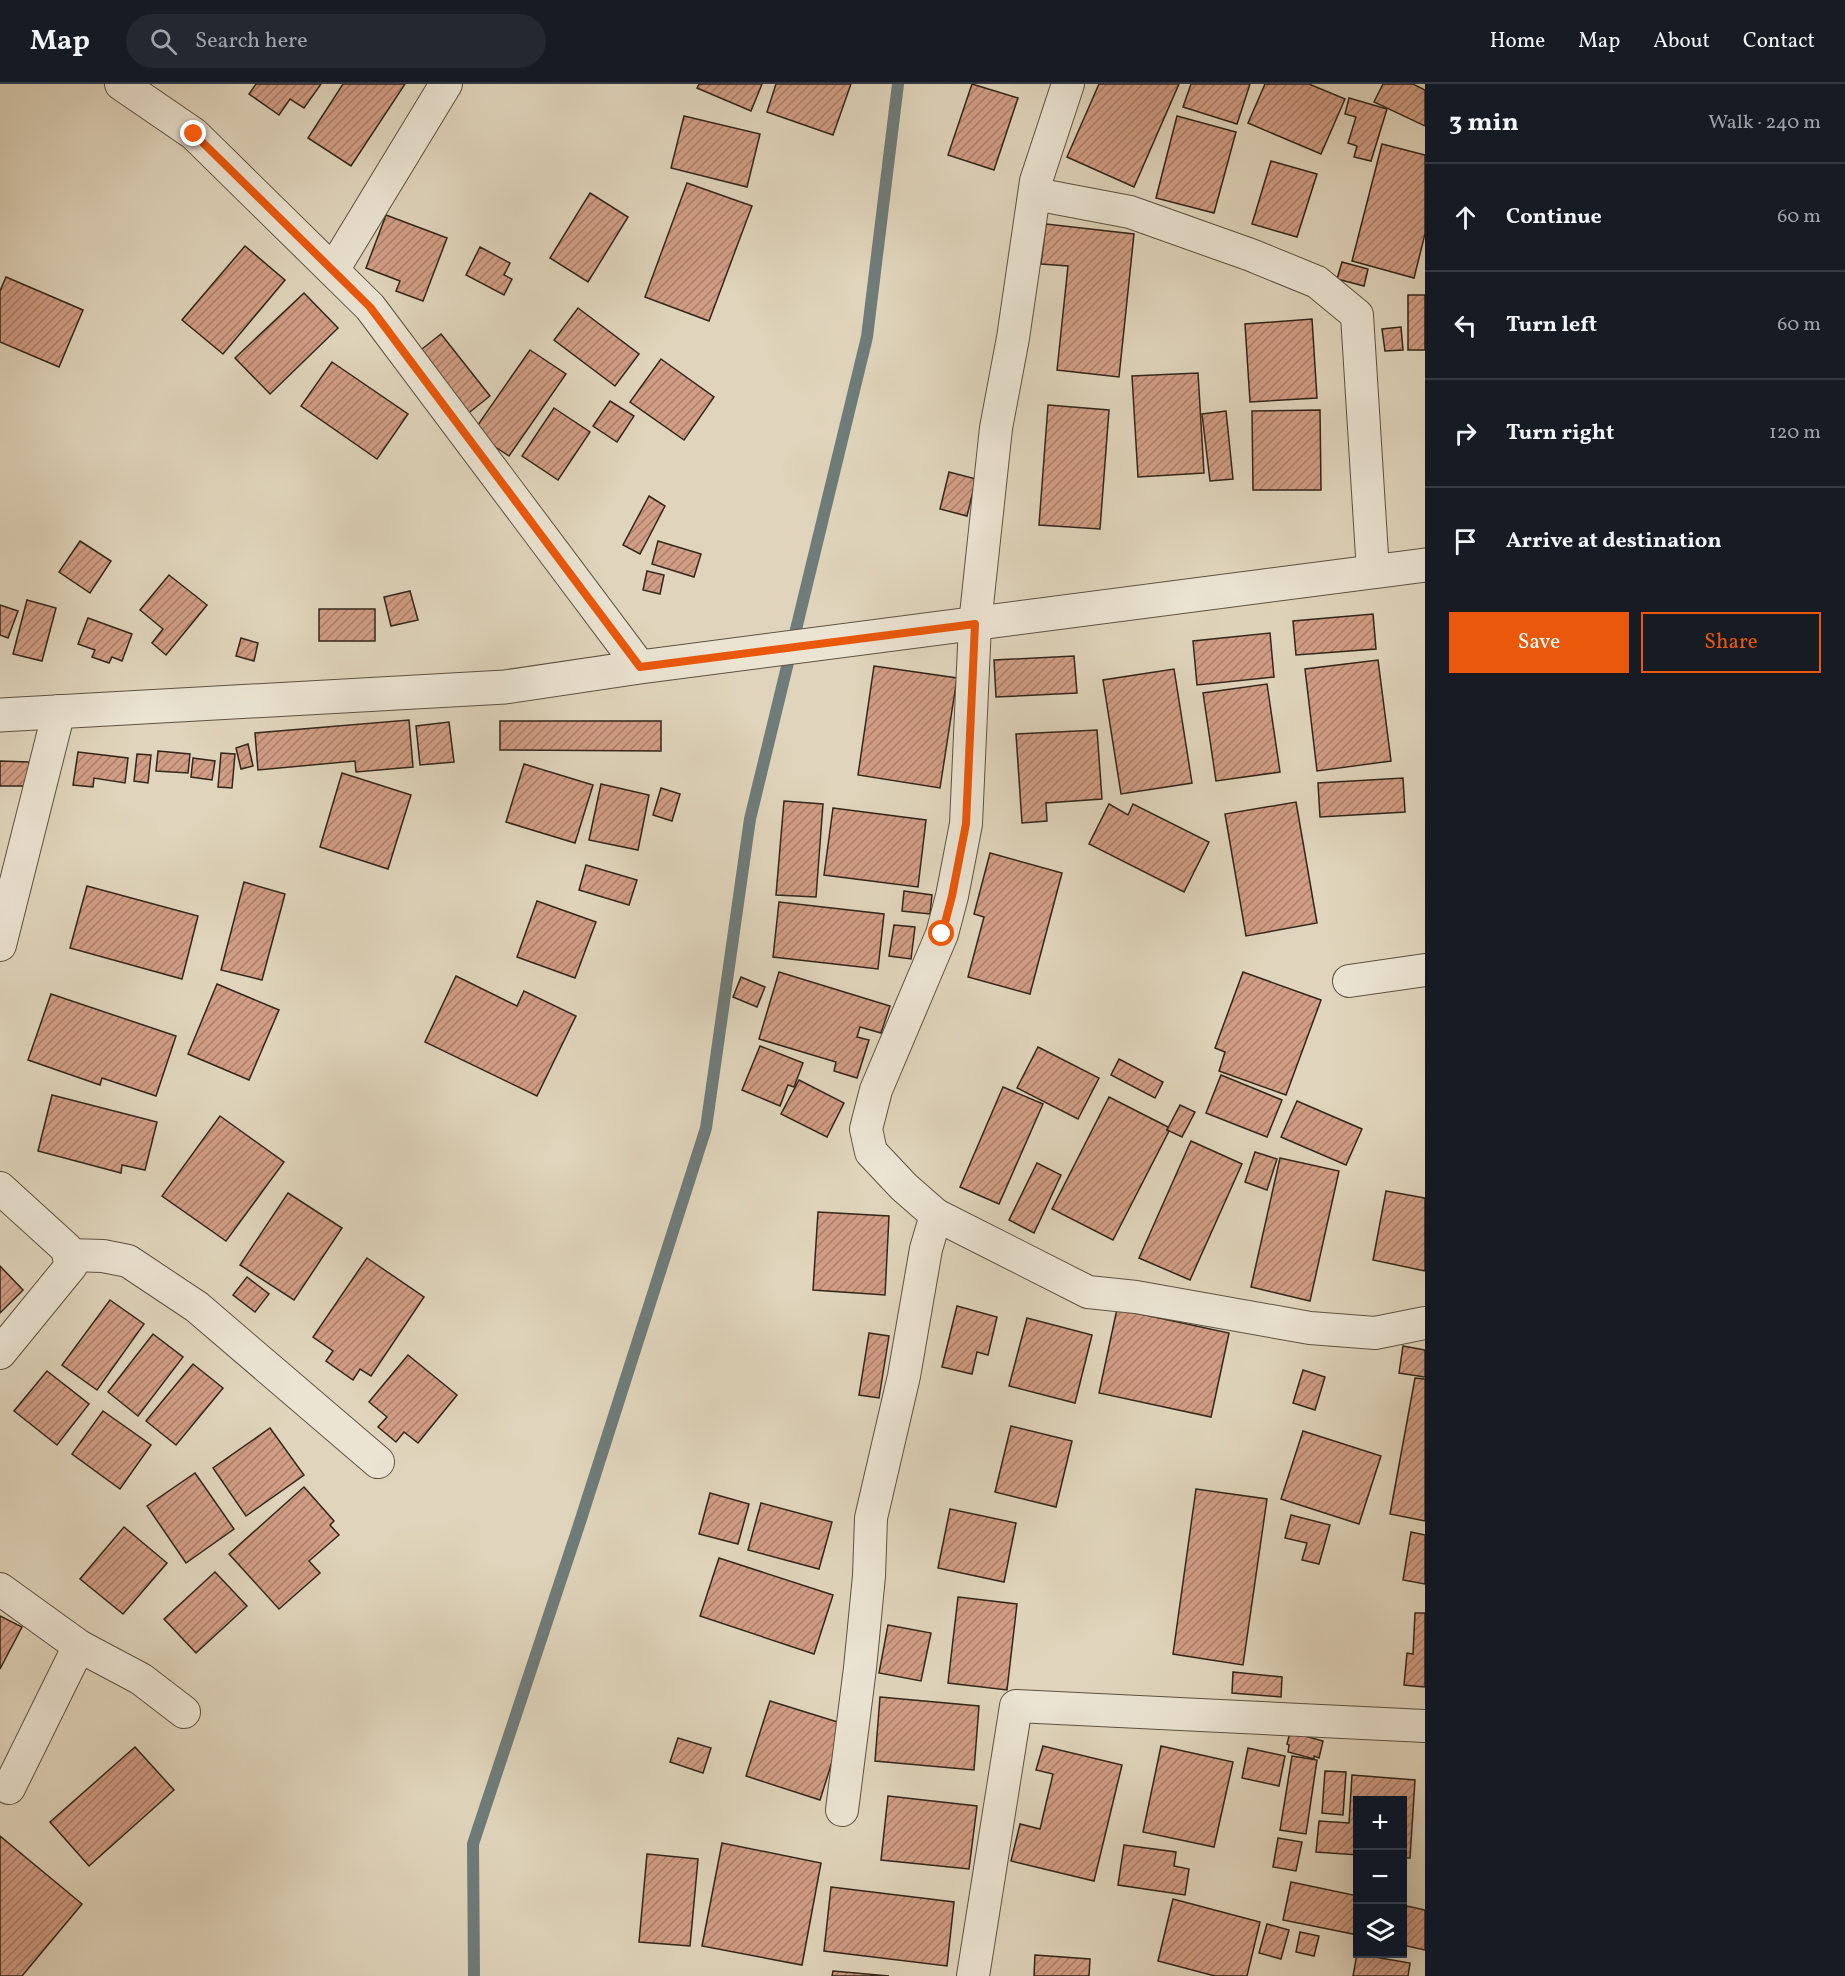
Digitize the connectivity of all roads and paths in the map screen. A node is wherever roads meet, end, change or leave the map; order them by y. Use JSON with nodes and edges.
{"nodes":[{"id":1,"x":121,"y":84,"type":"edge"},
{"id":2,"x":446,"y":84,"type":"edge"},
{"id":3,"x":1068,"y":84,"type":"edge"},
{"id":4,"x":1035,"y":194,"type":"junction"},
{"id":5,"x":333,"y":270,"type":"junction"},
{"id":6,"x":1425,"y":565,"type":"edge"},
{"id":7,"x":1373,"y":572,"type":"junction"},
{"id":8,"x":975,"y":624,"type":"junction"},
{"id":9,"x":640,"y":667,"type":"junction"},
{"id":10,"x":59,"y":711,"type":"junction"},
{"id":11,"x":0,"y":715,"type":"edge"},
{"id":12,"x":0,"y":945,"type":"edge"},
{"id":13,"x":1425,"y":970,"type":"edge"},
{"id":14,"x":1349,"y":981,"type":"dead end"},
{"id":15,"x":0,"y":1188,"type":"edge"},
{"id":16,"x":936,"y":1215,"type":"junction"},
{"id":17,"x":69,"y":1255,"type":"junction"},
{"id":18,"x":1425,"y":1323,"type":"edge"},
{"id":19,"x":0,"y":1353,"type":"edge"},
{"id":20,"x":378,"y":1462,"type":"dead end"},
{"id":21,"x":0,"y":1589,"type":"edge"},
{"id":22,"x":79,"y":1646,"type":"junction"},
{"id":23,"x":184,"y":1712,"type":"dead end"},
{"id":24,"x":1425,"y":1726,"type":"edge"},
{"id":25,"x":9,"y":1788,"type":"dead end"},
{"id":26,"x":842,"y":1810,"type":"dead end"},
{"id":27,"x":973,"y":1976,"type":"edge"}],
"edges":[{"from":1,"to":5,"type":"street"},
{"from":2,"to":5,"type":"street"},
{"from":3,"to":4,"type":"street"},
{"from":4,"to":7,"type":"street"},
{"from":4,"to":8,"type":"street"},
{"from":5,"to":9,"type":"street"},
{"from":6,"to":7,"type":"street"},
{"from":7,"to":8,"type":"street"},
{"from":8,"to":9,"type":"street"},
{"from":8,"to":16,"type":"street"},
{"from":9,"to":10,"type":"street"},
{"from":10,"to":11,"type":"street"},
{"from":10,"to":12,"type":"street"},
{"from":13,"to":14,"type":"street"},
{"from":15,"to":17,"type":"street"},
{"from":16,"to":18,"type":"street"},
{"from":16,"to":26,"type":"street"},
{"from":17,"to":19,"type":"street"},
{"from":17,"to":20,"type":"street"},
{"from":21,"to":22,"type":"street"},
{"from":22,"to":23,"type":"street"},
{"from":22,"to":25,"type":"street"},
{"from":24,"to":27,"type":"street"}]}
